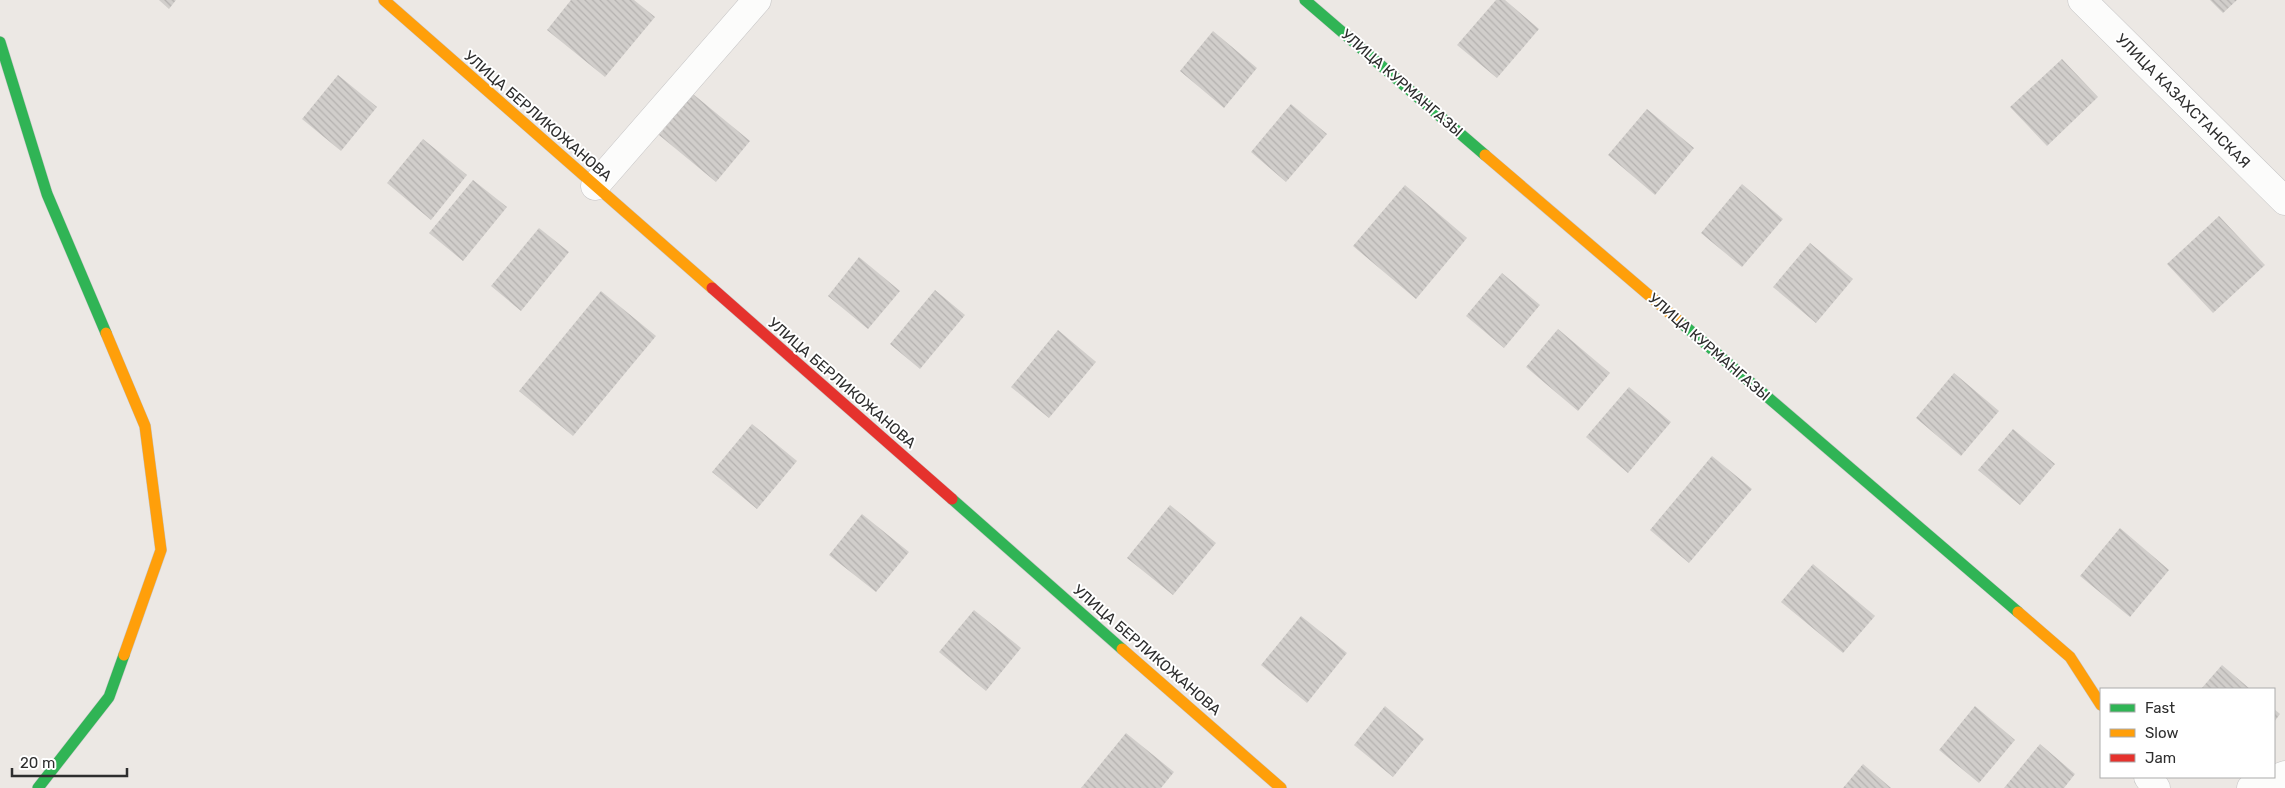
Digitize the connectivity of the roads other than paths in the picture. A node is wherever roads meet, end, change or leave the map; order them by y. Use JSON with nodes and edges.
{"nodes":[{"id":1,"x":384,"y":0,"type":"edge"},
{"id":2,"x":757,"y":0,"type":"edge"},
{"id":3,"x":1305,"y":0,"type":"edge"},
{"id":4,"x":2082,"y":0,"type":"edge"},
{"id":5,"x":0,"y":42,"type":"edge"},
{"id":6,"x":595,"y":186,"type":"junction"},
{"id":7,"x":2285,"y":201,"type":"edge"},
{"id":8,"x":2100,"y":703,"type":"edge"},
{"id":9,"x":2285,"y":775,"type":"edge"},
{"id":10,"x":38,"y":788,"type":"edge"},
{"id":11,"x":1281,"y":788,"type":"edge"},
{"id":12,"x":2251,"y":788,"type":"edge"}],
"edges":[{"from":1,"to":6,"type":"street","name":"УЛИЦА БЕРЛИКОЖАНОВА"},
{"from":2,"to":6,"type":"street"},
{"from":3,"to":8,"type":"street","name":"УЛИЦА КУРМАНГАЗЫ"},
{"from":4,"to":7,"type":"street","name":"УЛИЦА КАЗАХСТАНСКАЯ"},
{"from":5,"to":10,"type":"street"},
{"from":6,"to":11,"type":"street","name":"УЛИЦА БЕРЛИКОЖАНОВА"},
{"from":9,"to":12,"type":"street"}]}
